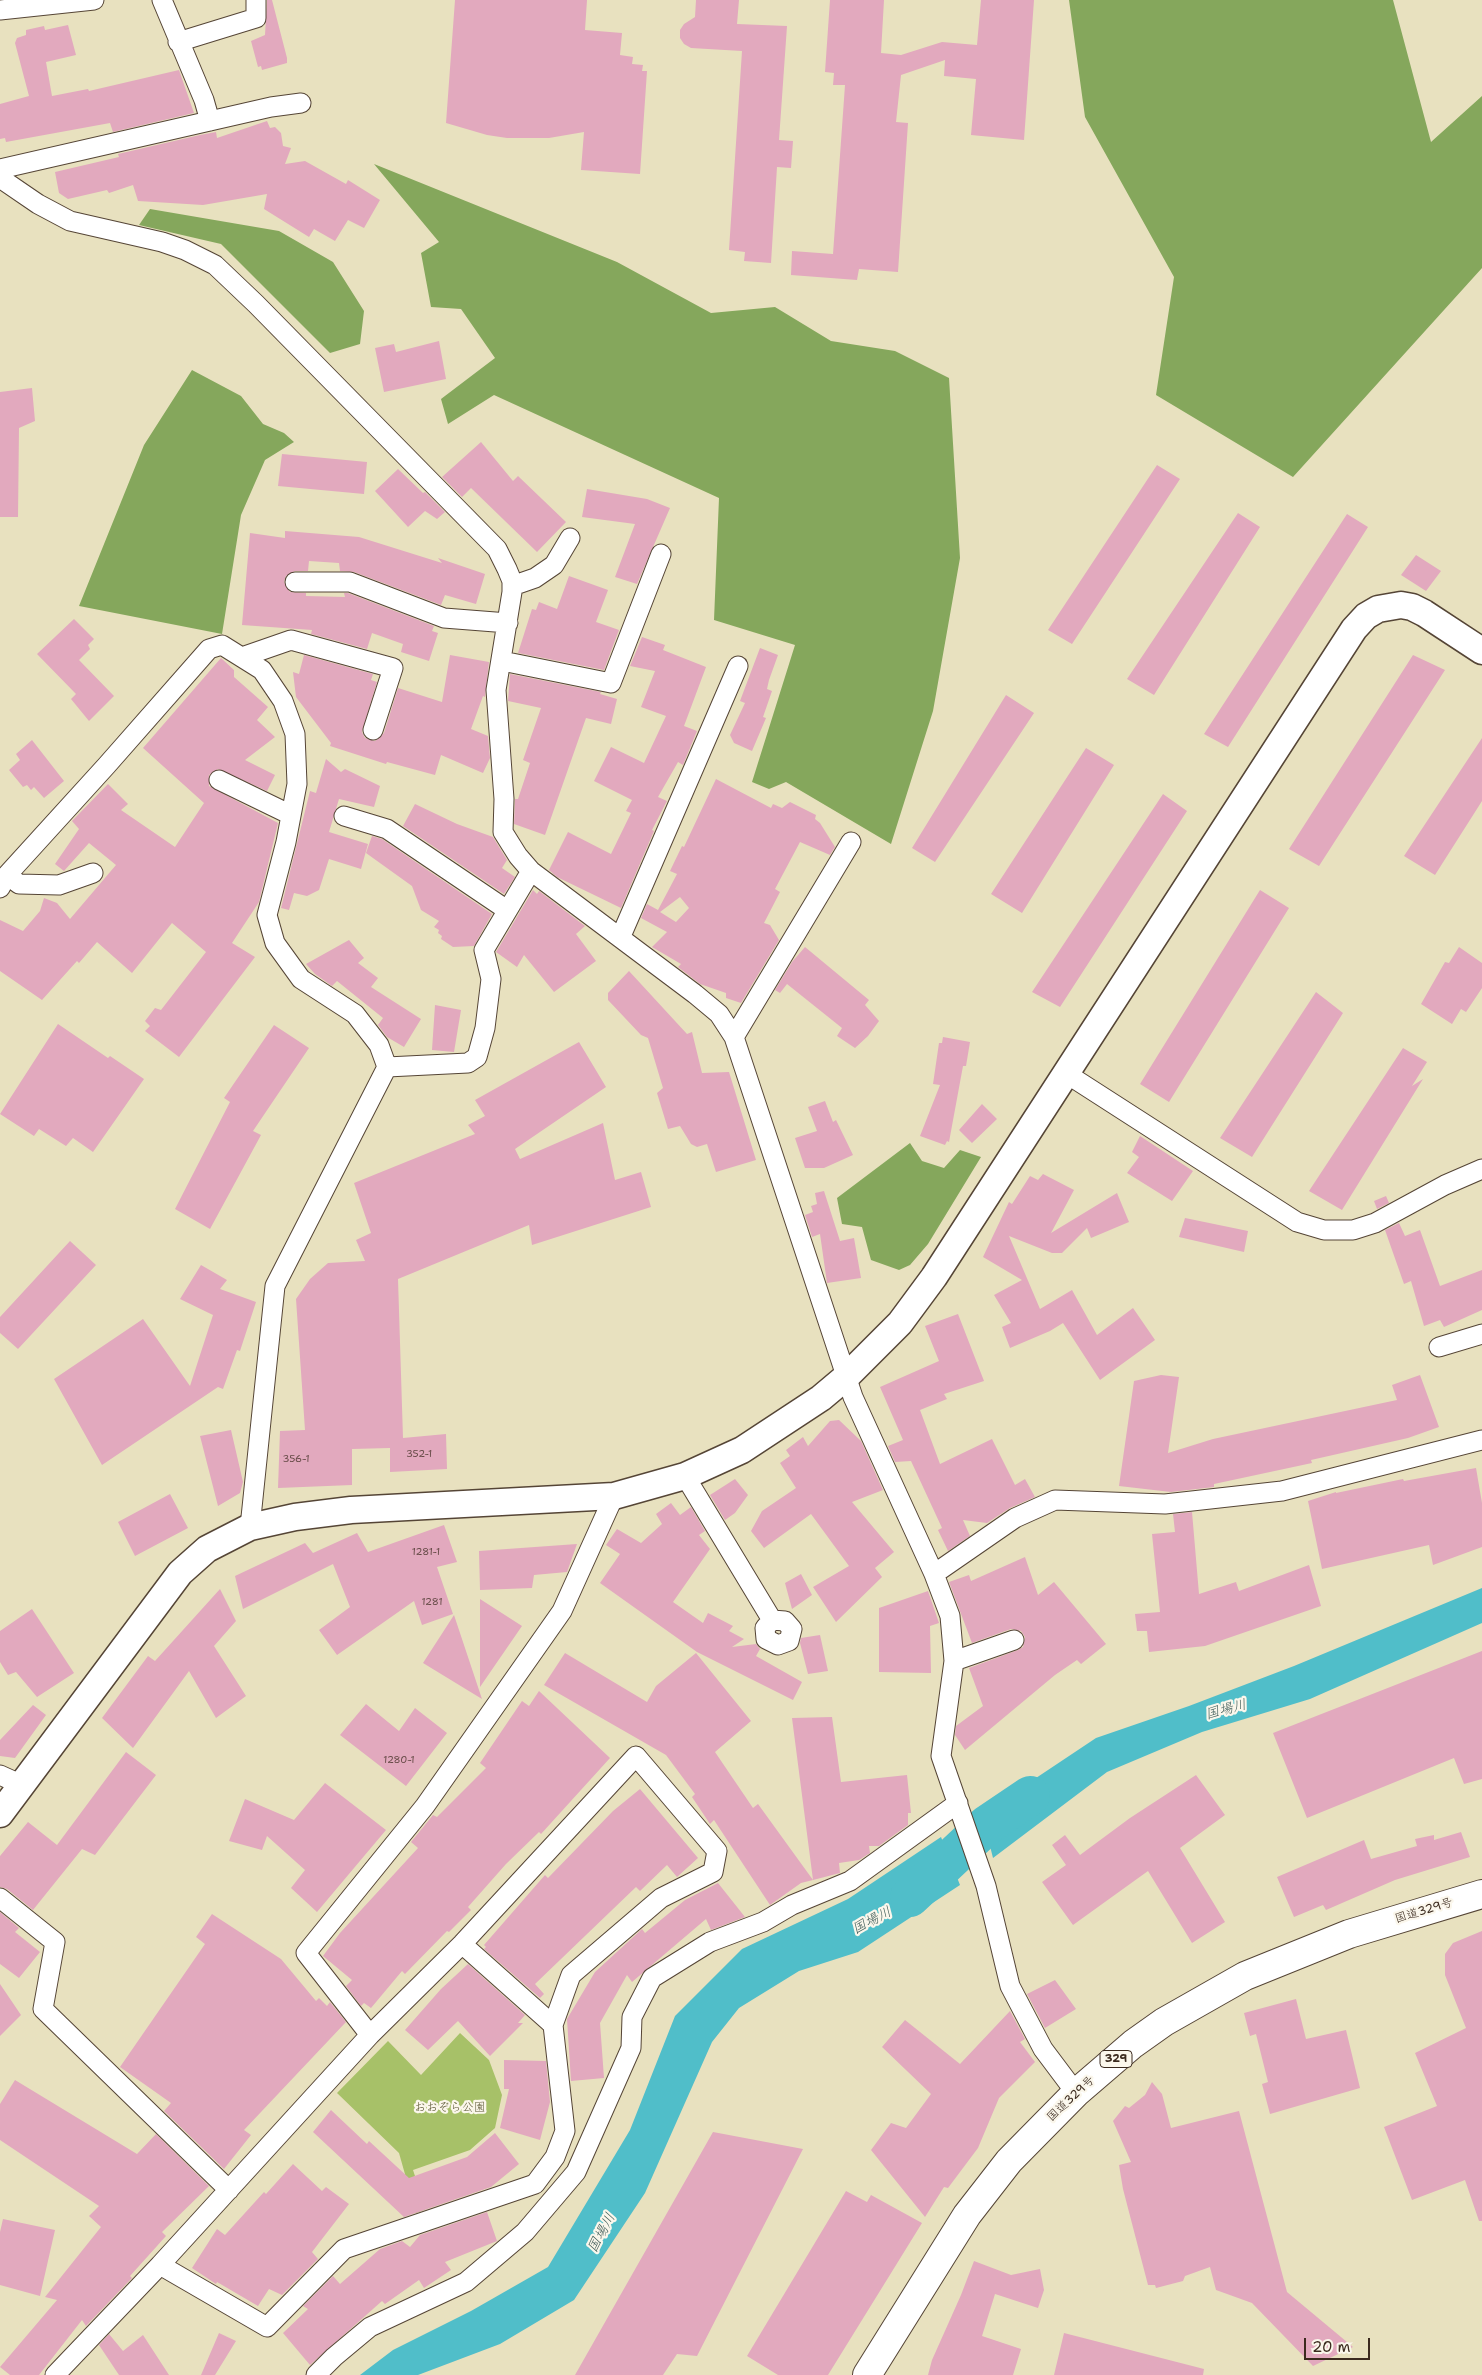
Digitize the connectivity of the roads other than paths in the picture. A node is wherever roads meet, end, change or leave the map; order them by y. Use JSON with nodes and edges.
{"nodes":[{"id":1,"x":94,"y":0,"type":"edge"},
{"id":2,"x":162,"y":0,"type":"edge"},
{"id":3,"x":256,"y":0,"type":"edge"},
{"id":4,"x":0,"y":10,"type":"edge"},
{"id":5,"x":178,"y":42,"type":"junction"},
{"id":6,"x":301,"y":103,"type":"dead end"},
{"id":7,"x":210,"y":121,"type":"junction"},
{"id":8,"x":0,"y":170,"type":"edge"},
{"id":9,"x":0,"y":178,"type":"edge"},
{"id":10,"x":570,"y":538,"type":"dead end"},
{"id":11,"x":661,"y":554,"type":"dead end"},
{"id":12,"x":295,"y":582,"type":"dead end"},
{"id":13,"x":512,"y":586,"type":"junction"},
{"id":14,"x":508,"y":623,"type":"junction"},
{"id":15,"x":1482,"y":651,"type":"edge"},
{"id":16,"x":242,"y":657,"type":"junction"},
{"id":17,"x":502,"y":661,"type":"junction"},
{"id":18,"x":738,"y":666,"type":"dead end"},
{"id":19,"x":373,"y":730,"type":"dead end"},
{"id":20,"x":219,"y":780,"type":"dead end"},
{"id":21,"x":291,"y":815,"type":"junction"},
{"id":22,"x":344,"y":816,"type":"dead end"},
{"id":23,"x":851,"y":842,"type":"dead end"},
{"id":24,"x":531,"y":871,"type":"junction"},
{"id":25,"x":93,"y":873,"type":"dead end"},
{"id":26,"x":3,"y":881,"type":"edge"},
{"id":27,"x":506,"y":910,"type":"junction"},
{"id":28,"x":620,"y":936,"type":"junction"},
{"id":29,"x":734,"y":1037,"type":"junction"},
{"id":30,"x":387,"y":1067,"type":"junction"},
{"id":31,"x":1067,"y":1074,"type":"junction"},
{"id":32,"x":1482,"y":1169,"type":"edge"},
{"id":33,"x":1482,"y":1334,"type":"edge"},
{"id":34,"x":1440,"y":1347,"type":"dead end"},
{"id":35,"x":846,"y":1377,"type":"junction"},
{"id":36,"x":1482,"y":1440,"type":"edge"},
{"id":37,"x":685,"y":1476,"type":"junction"},
{"id":38,"x":614,"y":1496,"type":"junction"},
{"id":39,"x":250,"y":1527,"type":"junction"},
{"id":40,"x":934,"y":1574,"type":"junction"},
{"id":41,"x":772,"y":1620,"type":"dead end"},
{"id":42,"x":1014,"y":1640,"type":"dead end"},
{"id":43,"x":954,"y":1661,"type":"junction"},
{"id":44,"x":11,"y":1780,"type":"edge"},
{"id":45,"x":958,"y":1803,"type":"junction"},
{"id":46,"x":0,"y":1814,"type":"edge"},
{"id":47,"x":1482,"y":1894,"type":"edge"},
{"id":48,"x":0,"y":1898,"type":"edge"},
{"id":49,"x":462,"y":1944,"type":"junction"},
{"id":50,"x":553,"y":2026,"type":"junction"},
{"id":51,"x":370,"y":2035,"type":"junction"},
{"id":52,"x":1076,"y":2093,"type":"junction"},
{"id":53,"x":229,"y":2190,"type":"junction"},
{"id":54,"x":160,"y":2265,"type":"junction"},
{"id":55,"x":55,"y":2375,"type":"edge"},
{"id":56,"x":316,"y":2375,"type":"edge"},
{"id":57,"x":867,"y":2375,"type":"edge"}],
"edges":[{"from":1,"to":4,"type":"street"},
{"from":2,"to":5,"type":"street"},
{"from":3,"to":5,"type":"street"},
{"from":5,"to":7,"type":"street"},
{"from":6,"to":7,"type":"street"},
{"from":7,"to":8,"type":"street"},
{"from":9,"to":13,"type":"street"},
{"from":10,"to":13,"type":"street"},
{"from":11,"to":17,"type":"street"},
{"from":12,"to":14,"type":"street"},
{"from":13,"to":14,"type":"street"},
{"from":14,"to":17,"type":"street"},
{"from":15,"to":31,"type":"street"},
{"from":16,"to":19,"type":"street"},
{"from":16,"to":21,"type":"street"},
{"from":16,"to":26,"type":"street"},
{"from":17,"to":24,"type":"street"},
{"from":18,"to":28,"type":"street"},
{"from":20,"to":21,"type":"street"},
{"from":21,"to":30,"type":"street"},
{"from":22,"to":27,"type":"street"},
{"from":23,"to":29,"type":"street"},
{"from":24,"to":27,"type":"street"},
{"from":24,"to":28,"type":"street"},
{"from":25,"to":26,"type":"street"},
{"from":27,"to":30,"type":"street"},
{"from":28,"to":29,"type":"street"},
{"from":29,"to":35,"type":"street"},
{"from":30,"to":39,"type":"street"},
{"from":31,"to":32,"type":"street"},
{"from":31,"to":35,"type":"street"},
{"from":33,"to":34,"type":"street"},
{"from":35,"to":37,"type":"street"},
{"from":35,"to":40,"type":"street"},
{"from":36,"to":40,"type":"street"},
{"from":37,"to":38,"type":"street"},
{"from":37,"to":41,"type":"street"},
{"from":38,"to":39,"type":"street"},
{"from":38,"to":51,"type":"street"},
{"from":39,"to":44,"type":"street"},
{"from":40,"to":43,"type":"street"},
{"from":42,"to":43,"type":"street"},
{"from":43,"to":45,"type":"street"},
{"from":44,"to":46,"type":"street"},
{"from":45,"to":52,"type":"street"},
{"from":45,"to":56,"type":"street"},
{"from":47,"to":52,"type":"highway","name":"国道329号","number":"329"},
{"from":48,"to":53,"type":"street"},
{"from":49,"to":50,"type":"street"},
{"from":49,"to":50,"type":"street"},
{"from":49,"to":51,"type":"street"},
{"from":50,"to":54,"type":"street"},
{"from":51,"to":53,"type":"street"},
{"from":52,"to":57,"type":"highway","name":"国道329号","number":"329"},
{"from":53,"to":54,"type":"street"},
{"from":54,"to":55,"type":"street"}]}
